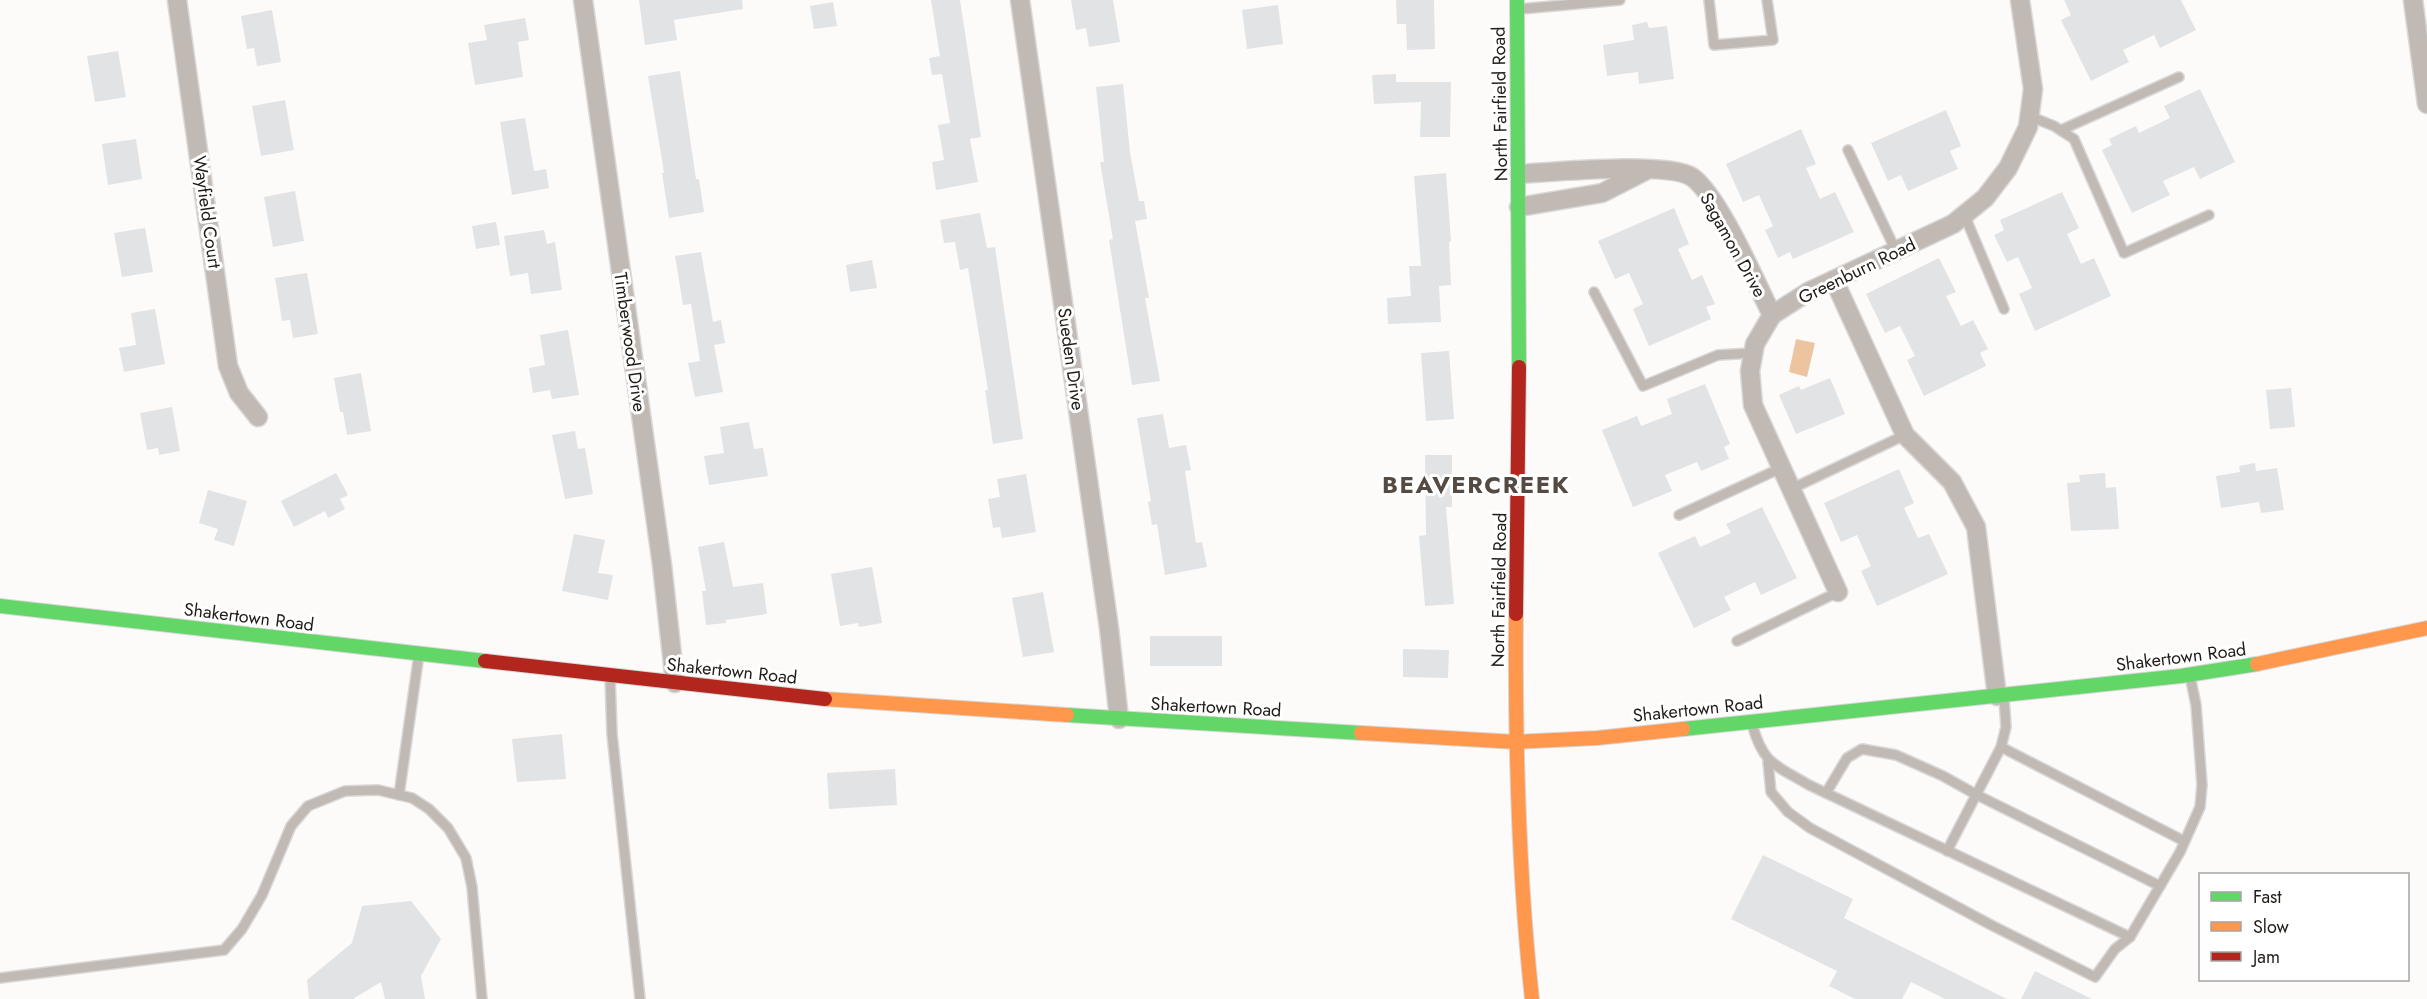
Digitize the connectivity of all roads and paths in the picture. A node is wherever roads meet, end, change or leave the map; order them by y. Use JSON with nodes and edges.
{"nodes":[{"id":1,"x":177,"y":0,"type":"edge"},
{"id":2,"x":583,"y":0,"type":"edge"},
{"id":3,"x":1020,"y":0,"type":"edge"},
{"id":4,"x":1620,"y":0,"type":"edge"},
{"id":5,"x":1708,"y":0,"type":"edge"},
{"id":6,"x":1767,"y":0,"type":"edge"},
{"id":7,"x":2020,"y":0,"type":"edge"},
{"id":8,"x":2413,"y":0,"type":"edge"},
{"id":9,"x":1517,"y":5,"type":"edge"},
{"id":10,"x":2179,"y":77,"type":"dead end"},
{"id":11,"x":2427,"y":104,"type":"edge"},
{"id":12,"x":2029,"y":116,"type":"junction"},
{"id":13,"x":2061,"y":130,"type":"junction"},
{"id":14,"x":1848,"y":150,"type":"dead end"},
{"id":15,"x":1647,"y":170,"type":"junction"},
{"id":16,"x":1520,"y":174,"type":"junction"},
{"id":17,"x":1519,"y":207,"type":"junction"},
{"id":18,"x":1965,"y":214,"type":"junction"},
{"id":19,"x":2209,"y":215,"type":"dead end"},
{"id":20,"x":1896,"y":251,"type":"junction"},
{"id":21,"x":1834,"y":280,"type":"junction"},
{"id":22,"x":1594,"y":292,"type":"dead end"},
{"id":23,"x":2004,"y":309,"type":"dead end"},
{"id":24,"x":1772,"y":315,"type":"junction"},
{"id":25,"x":1753,"y":353,"type":"junction"},
{"id":26,"x":258,"y":417,"type":"dead end"},
{"id":27,"x":1905,"y":435,"type":"junction"},
{"id":28,"x":1781,"y":468,"type":"junction"},
{"id":29,"x":1791,"y":489,"type":"junction"},
{"id":30,"x":1679,"y":515,"type":"dead end"},
{"id":31,"x":1838,"y":592,"type":"joint"},
{"id":32,"x":0,"y":606,"type":"edge"},
{"id":33,"x":2427,"y":628,"type":"edge"},
{"id":34,"x":1737,"y":641,"type":"dead end"},
{"id":35,"x":419,"y":654,"type":"junction"},
{"id":36,"x":2190,"y":675,"type":"junction"},
{"id":37,"x":610,"y":676,"type":"junction"},
{"id":38,"x":675,"y":683,"type":"junction"},
{"id":39,"x":2000,"y":696,"type":"junction"},
{"id":40,"x":1119,"y":719,"type":"junction"},
{"id":41,"x":1751,"y":722,"type":"junction"},
{"id":42,"x":1516,"y":742,"type":"junction"},
{"id":43,"x":2001,"y":747,"type":"junction"},
{"id":44,"x":1768,"y":762,"type":"junction"},
{"id":45,"x":1826,"y":793,"type":"junction"},
{"id":46,"x":399,"y":795,"type":"junction"},
{"id":47,"x":1977,"y":795,"type":"junction"},
{"id":48,"x":2184,"y":842,"type":"junction"},
{"id":49,"x":1947,"y":851,"type":"junction"},
{"id":50,"x":2160,"y":885,"type":"junction"},
{"id":51,"x":2130,"y":937,"type":"junction"},
{"id":52,"x":0,"y":978,"type":"edge"},
{"id":53,"x":482,"y":999,"type":"edge"},
{"id":54,"x":639,"y":999,"type":"edge"},
{"id":55,"x":1532,"y":999,"type":"edge"}],
"edges":[{"from":1,"to":26,"type":"street","name":"Wayfield Court"},
{"from":2,"to":38,"type":"street","name":"Timberwood Drive"},
{"from":3,"to":40,"type":"street","name":"Sueden Drive"},
{"from":4,"to":9,"type":"lane"},
{"from":5,"to":6,"type":"lane"},
{"from":7,"to":12,"type":"street","name":"Greenburn Road"},
{"from":8,"to":11,"type":"street"},
{"from":9,"to":16,"type":"street","name":"North Fairfield Road"},
{"from":10,"to":13,"type":"lane"},
{"from":12,"to":13,"type":"lane"},
{"from":12,"to":18,"type":"street","name":"Greenburn Road"},
{"from":13,"to":19,"type":"lane"},
{"from":14,"to":20,"type":"lane"},
{"from":15,"to":16,"type":"street"},
{"from":15,"to":17,"type":"street","name":"Sagamon Drive"},
{"from":15,"to":24,"type":"street","name":"Sagamon Drive"},
{"from":16,"to":17,"type":"street","name":"North Fairfield Road"},
{"from":17,"to":42,"type":"street","name":"North Fairfield Road"},
{"from":18,"to":20,"type":"street","name":"Greenburn Road"},
{"from":18,"to":23,"type":"lane"},
{"from":20,"to":21,"type":"street","name":"Greenburn Road"},
{"from":21,"to":24,"type":"street","name":"Greenburn Road"},
{"from":21,"to":27,"type":"street"},
{"from":22,"to":25,"type":"lane"},
{"from":24,"to":25,"type":"street","name":"Greenburn Road"},
{"from":25,"to":28,"type":"street","name":"Greenburn Road"},
{"from":27,"to":29,"type":"lane"},
{"from":27,"to":39,"type":"street"},
{"from":28,"to":29,"type":"street","name":"Greenburn Road"},
{"from":28,"to":30,"type":"lane"},
{"from":29,"to":31,"type":"street","name":"Greenburn Road"},
{"from":31,"to":34,"type":"lane"},
{"from":32,"to":35,"type":"street","name":"Shakertown Road"},
{"from":33,"to":36,"type":"street","name":"Shakertown Road"},
{"from":35,"to":37,"type":"street","name":"Shakertown Road"},
{"from":35,"to":46,"type":"lane"},
{"from":36,"to":39,"type":"street","name":"Shakertown Road"},
{"from":36,"to":48,"type":"lane"},
{"from":37,"to":38,"type":"street","name":"Shakertown Road"},
{"from":37,"to":54,"type":"lane"},
{"from":38,"to":40,"type":"street","name":"Shakertown Road"},
{"from":39,"to":41,"type":"street","name":"Shakertown Road"},
{"from":39,"to":43,"type":"lane"},
{"from":40,"to":42,"type":"street","name":"Shakertown Road"},
{"from":41,"to":42,"type":"street","name":"Shakertown Road"},
{"from":41,"to":44,"type":"lane"},
{"from":42,"to":55,"type":"street","name":"North Fairfield Road"},
{"from":43,"to":47,"type":"lane"},
{"from":43,"to":48,"type":"lane"},
{"from":44,"to":45,"type":"lane"},
{"from":44,"to":51,"type":"lane"},
{"from":45,"to":47,"type":"lane"},
{"from":45,"to":49,"type":"lane"},
{"from":46,"to":52,"type":"lane"},
{"from":46,"to":53,"type":"lane"},
{"from":47,"to":49,"type":"lane"},
{"from":47,"to":50,"type":"lane"},
{"from":48,"to":50,"type":"lane"},
{"from":49,"to":51,"type":"lane"},
{"from":50,"to":51,"type":"lane"}]}
